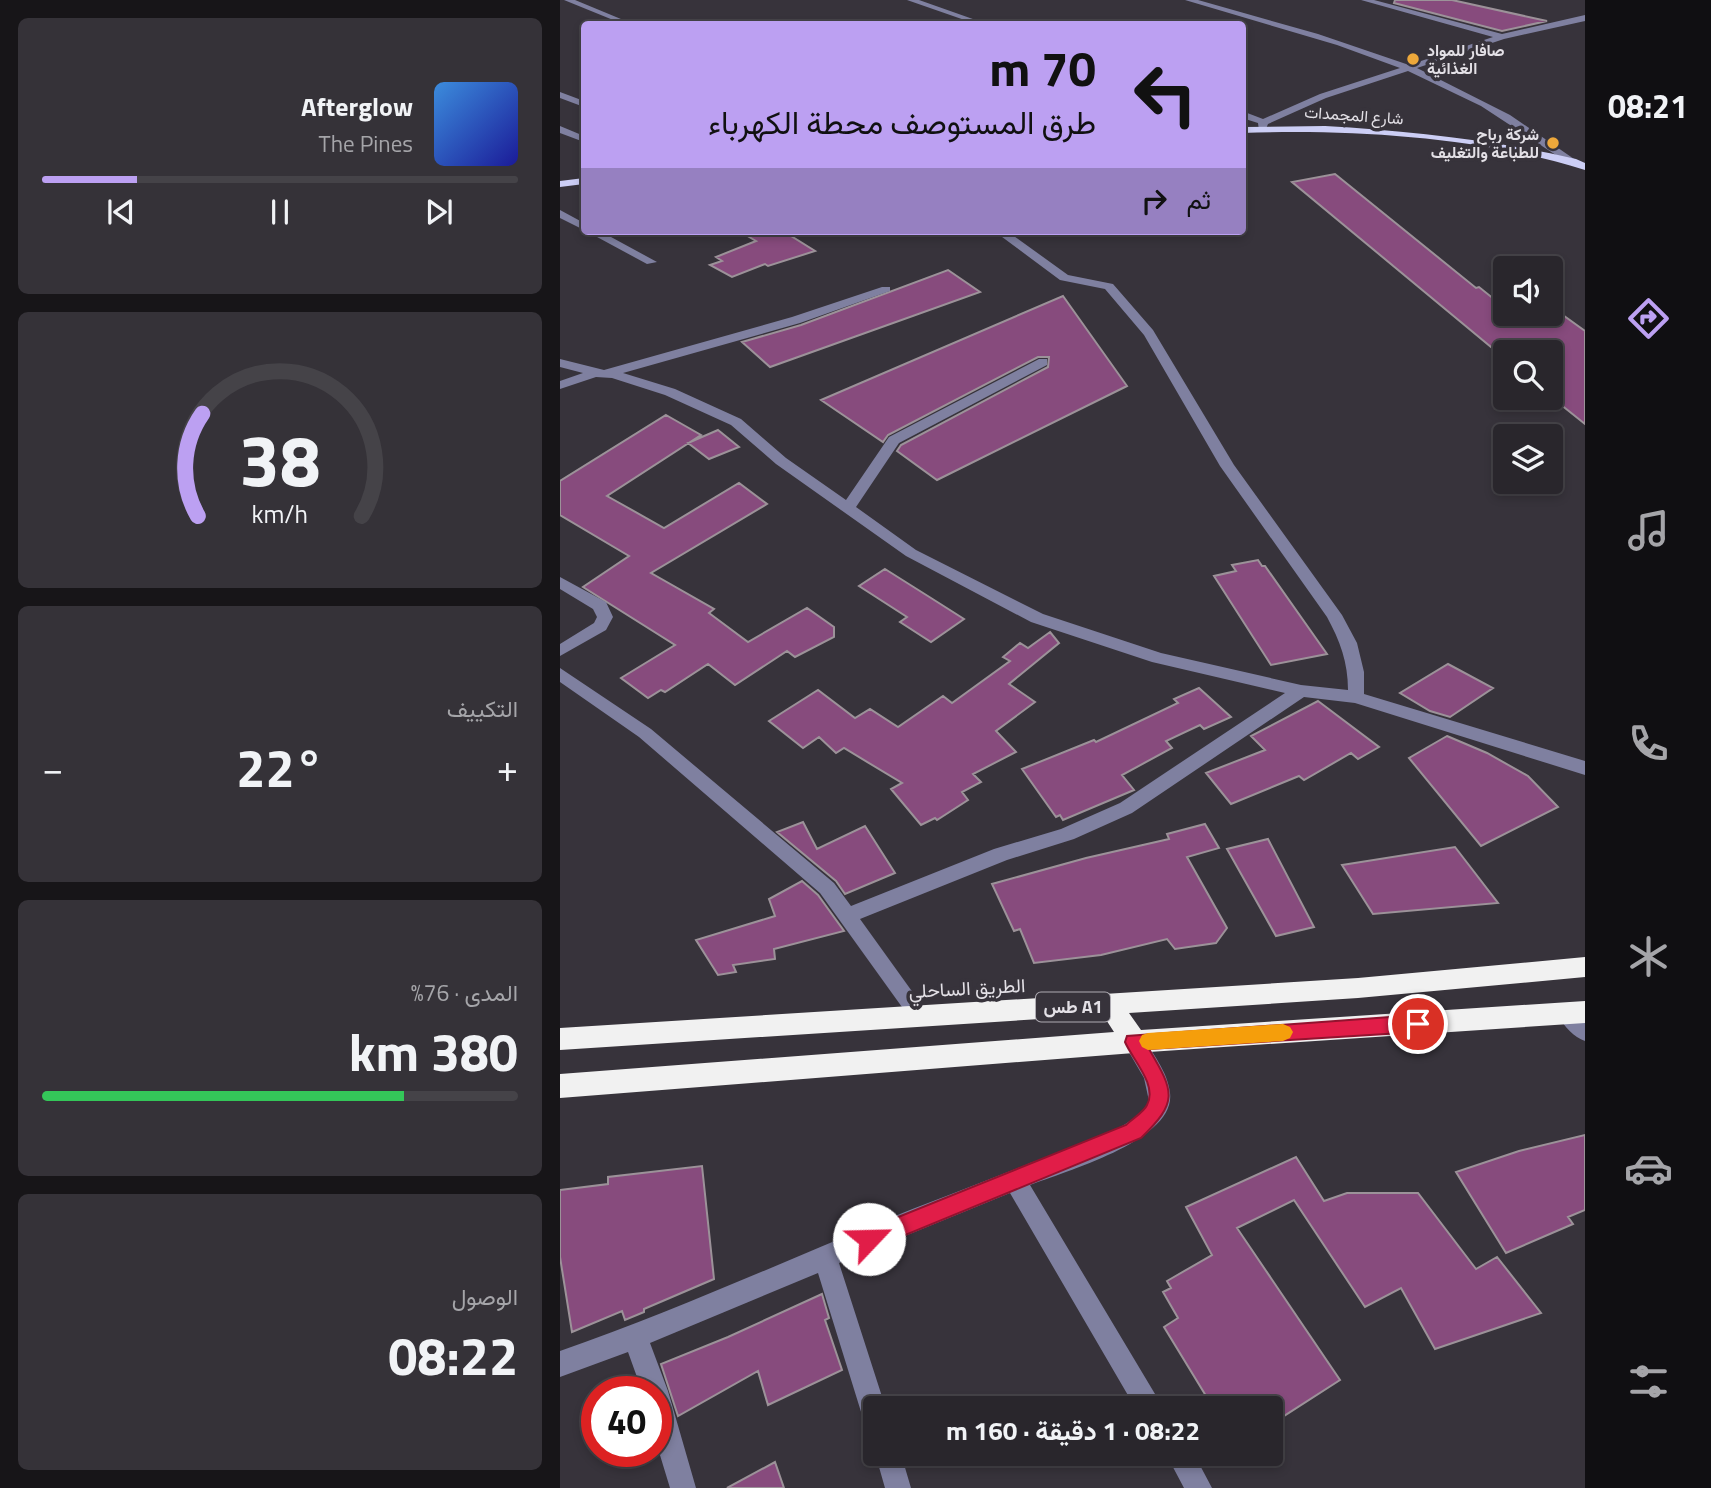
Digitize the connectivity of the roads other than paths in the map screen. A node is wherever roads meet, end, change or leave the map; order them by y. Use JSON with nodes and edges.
{"nodes":[{"id":1,"x":568,"y":0,"type":"edge"},
{"id":2,"x":911,"y":0,"type":"edge"},
{"id":3,"x":1189,"y":0,"type":"edge"},
{"id":4,"x":1365,"y":0,"type":"edge"},
{"id":5,"x":1585,"y":18,"type":"edge"},
{"id":6,"x":621,"y":21,"type":"edge"},
{"id":7,"x":975,"y":21,"type":"edge"},
{"id":8,"x":1502,"y":37,"type":"junction"},
{"id":9,"x":1410,"y":68,"type":"junction"},
{"id":10,"x":560,"y":95,"type":"edge"},
{"id":11,"x":581,"y":103,"type":"edge"},
{"id":12,"x":1246,"y":116,"type":"edge"},
{"id":13,"x":1262,"y":125,"type":"junction"},
{"id":14,"x":560,"y":129,"type":"edge"},
{"id":15,"x":1246,"y":129,"type":"edge"},
{"id":16,"x":581,"y":138,"type":"edge"},
{"id":17,"x":1572,"y":160,"type":"junction"},
{"id":18,"x":1585,"y":167,"type":"edge"},
{"id":19,"x":581,"y":181,"type":"edge"},
{"id":20,"x":560,"y":184,"type":"edge"},
{"id":21,"x":560,"y":213,"type":"edge"},
{"id":22,"x":581,"y":225,"type":"edge"},
{"id":23,"x":600,"y":235,"type":"edge"},
{"id":24,"x":1005,"y":235,"type":"edge"},
{"id":25,"x":651,"y":262,"type":"dead end"},
{"id":26,"x":886,"y":289,"type":"dead end"},
{"id":27,"x":1043,"y":362,"type":"dead end"},
{"id":28,"x":560,"y":363,"type":"edge"},
{"id":29,"x":601,"y":373,"type":"junction"},
{"id":30,"x":560,"y":385,"type":"edge"},
{"id":31,"x":849,"y":507,"type":"junction"},
{"id":32,"x":560,"y":582,"type":"edge"},
{"id":33,"x":560,"y":651,"type":"edge"},
{"id":34,"x":560,"y":674,"type":"edge"},
{"id":35,"x":1301,"y":691,"type":"junction"},
{"id":36,"x":1356,"y":697,"type":"junction"},
{"id":37,"x":1585,"y":768,"type":"edge"},
{"id":38,"x":849,"y":915,"type":"junction"},
{"id":39,"x":1585,"y":967,"type":"edge"},
{"id":40,"x":1111,"y":1006,"type":"junction"},
{"id":41,"x":1576,"y":1013,"type":"edge"},
{"id":42,"x":919,"y":1015,"type":"junction"},
{"id":43,"x":1585,"y":1032,"type":"edge"},
{"id":44,"x":560,"y":1039,"type":"edge"},
{"id":45,"x":1134,"y":1042,"type":"junction"},
{"id":46,"x":560,"y":1086,"type":"edge"},
{"id":47,"x":1015,"y":1181,"type":"junction"},
{"id":48,"x":825,"y":1258,"type":"junction"},
{"id":49,"x":636,"y":1338,"type":"junction"},
{"id":50,"x":560,"y":1364,"type":"edge"},
{"id":51,"x":649,"y":1376,"type":"edge"},
{"id":52,"x":869,"y":1396,"type":"edge"},
{"id":53,"x":1143,"y":1396,"type":"edge"},
{"id":54,"x":672,"y":1451,"type":"edge"},
{"id":55,"x":892,"y":1466,"type":"edge"},
{"id":56,"x":1186,"y":1466,"type":"edge"},
{"id":57,"x":683,"y":1488,"type":"edge"},
{"id":58,"x":898,"y":1488,"type":"edge"},
{"id":59,"x":1199,"y":1488,"type":"edge"}],
"edges":[{"from":1,"to":6,"type":"street"},
{"from":2,"to":7,"type":"street"},
{"from":3,"to":9,"type":"street"},
{"from":4,"to":8,"type":"street"},
{"from":5,"to":8,"type":"street"},
{"from":8,"to":9,"type":"street"},
{"from":9,"to":13,"type":"street"},
{"from":9,"to":17,"type":"street"},
{"from":10,"to":11,"type":"street"},
{"from":12,"to":13,"type":"street"},
{"from":13,"to":15,"type":"main road","name":"شارع المجمدات"},
{"from":13,"to":17,"type":"main road","name":"شارع المجمدات"},
{"from":14,"to":16,"type":"street"},
{"from":17,"to":18,"type":"main road","name":"شارع المجمدات"},
{"from":19,"to":20,"type":"main road"},
{"from":21,"to":22,"type":"street"},
{"from":23,"to":25,"type":"street"},
{"from":24,"to":36,"type":"street"},
{"from":26,"to":29,"type":"street"},
{"from":27,"to":31,"type":"street"},
{"from":28,"to":29,"type":"street"},
{"from":29,"to":30,"type":"street"},
{"from":29,"to":31,"type":"street"},
{"from":31,"to":35,"type":"street"},
{"from":32,"to":33,"type":"street"},
{"from":34,"to":38,"type":"street"},
{"from":35,"to":36,"type":"street"},
{"from":35,"to":38,"type":"street"},
{"from":36,"to":37,"type":"street"},
{"from":38,"to":42,"type":"street"},
{"from":39,"to":40,"type":"highway","name":"الطريق الساحلي","number":"طس A1"},
{"from":40,"to":42,"type":"highway","name":"الطريق الساحلي","number":"طس A1"},
{"from":40,"to":45,"type":"highway"},
{"from":41,"to":43,"type":"street"},
{"from":41,"to":45,"type":"highway","number":"طس A1"},
{"from":42,"to":44,"type":"highway","name":"الطريق الساحلي","number":"طس A1"},
{"from":45,"to":46,"type":"highway","number":"طس A1"},
{"from":45,"to":47,"type":"street"},
{"from":47,"to":48,"type":"street"},
{"from":47,"to":53,"type":"street"},
{"from":48,"to":49,"type":"street"},
{"from":48,"to":52,"type":"street"},
{"from":49,"to":50,"type":"street"},
{"from":49,"to":51,"type":"street"},
{"from":54,"to":57,"type":"street"},
{"from":55,"to":58,"type":"street"},
{"from":56,"to":59,"type":"street"}]}
